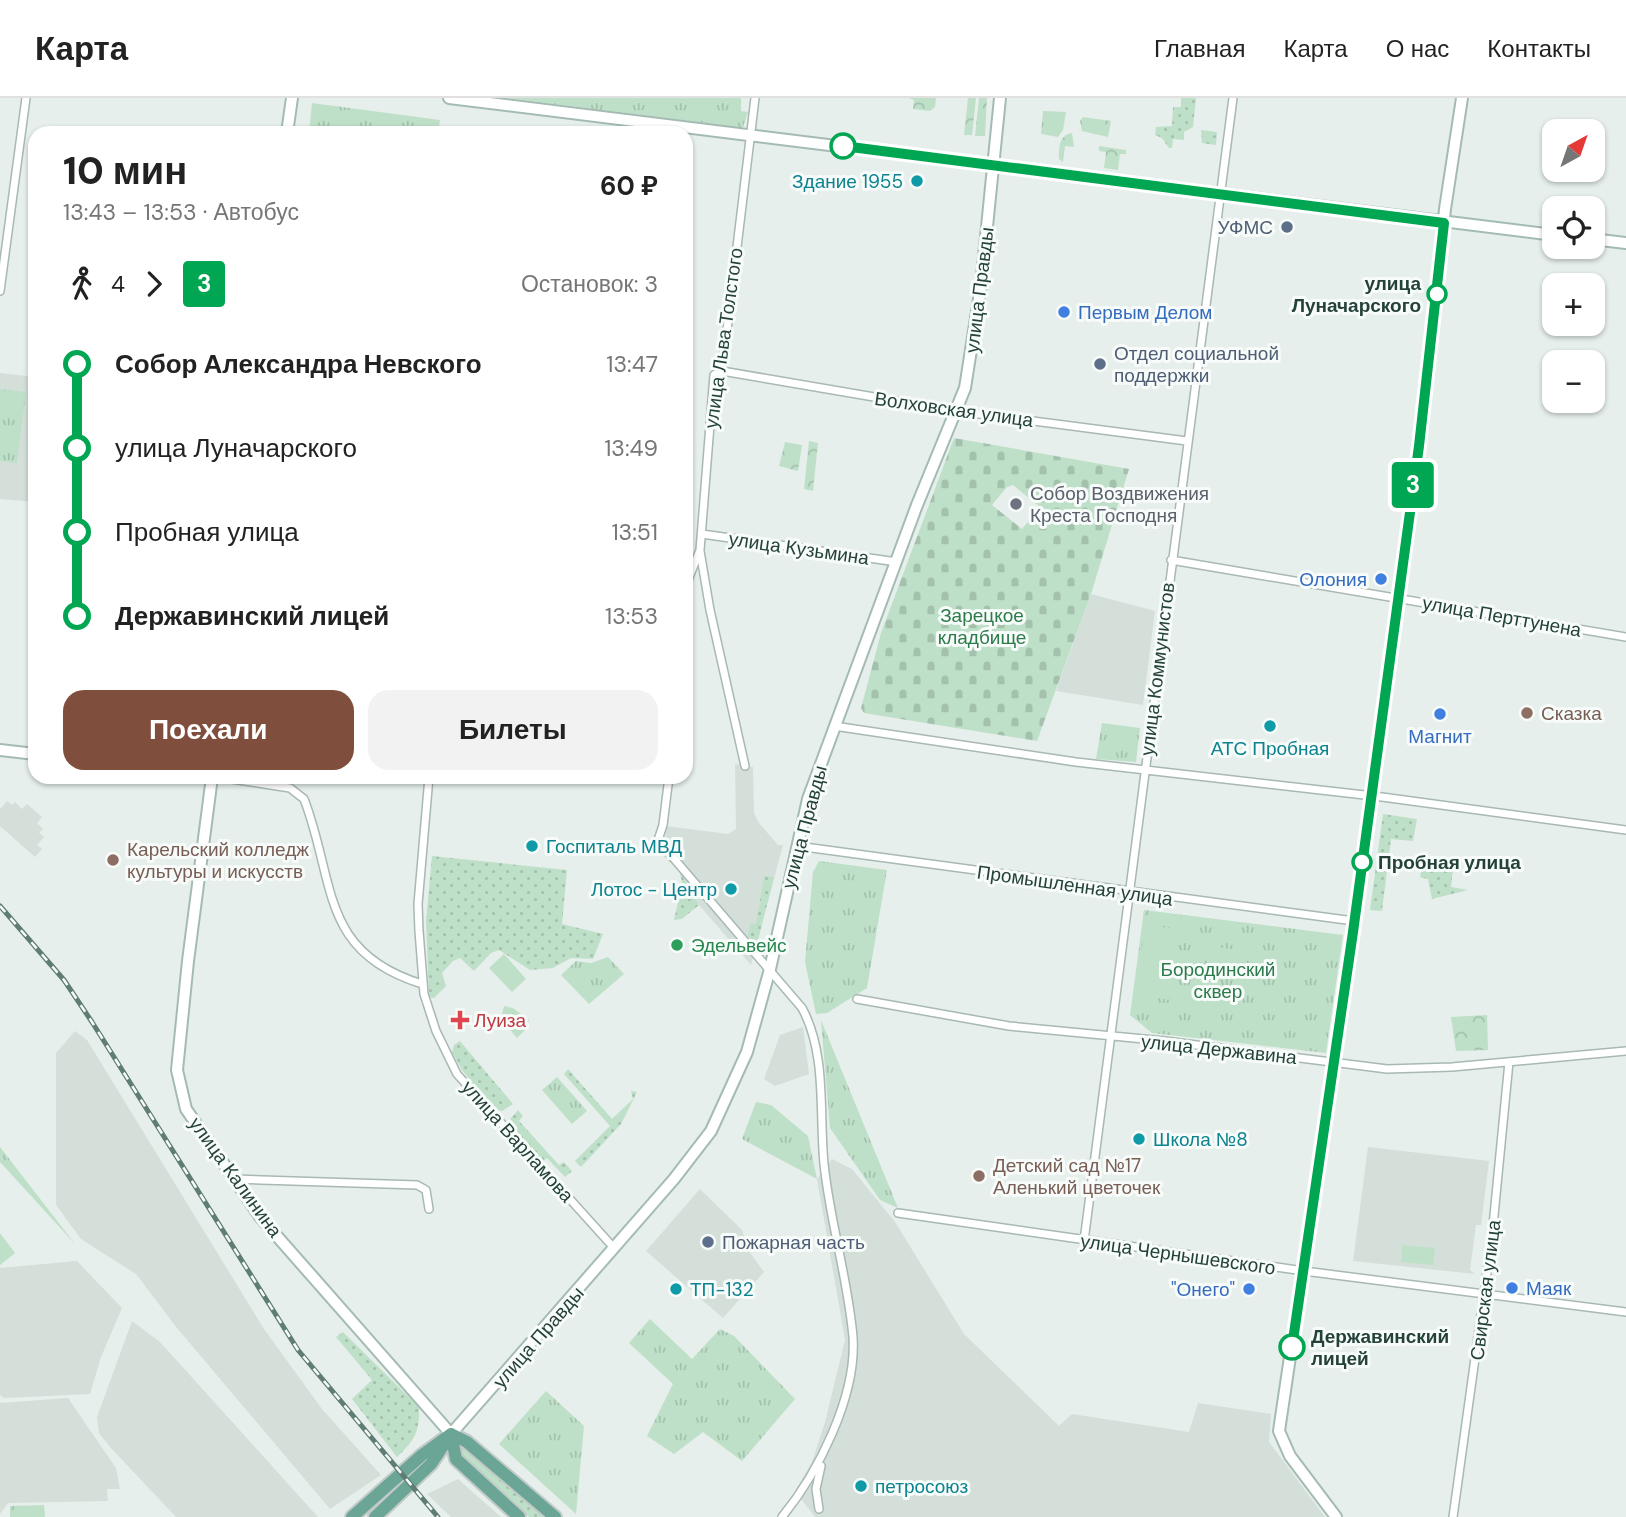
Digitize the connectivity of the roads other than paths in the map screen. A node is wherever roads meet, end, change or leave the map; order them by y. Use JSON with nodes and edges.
{"nodes":[{"id":1,"x":26,"y":98,"type":"edge"},
{"id":2,"x":292,"y":98,"type":"edge"},
{"id":3,"x":449,"y":98,"type":"edge"},
{"id":4,"x":755,"y":98,"type":"edge"},
{"id":5,"x":1000,"y":98,"type":"edge"},
{"id":6,"x":1233,"y":98,"type":"edge"},
{"id":7,"x":1462,"y":98,"type":"edge"},
{"id":8,"x":500,"y":102,"type":"edge"},
{"id":9,"x":288,"y":126,"type":"edge"},
{"id":10,"x":682,"y":126,"type":"edge"},
{"id":11,"x":693,"y":127,"type":"edge"},
{"id":12,"x":750,"y":135,"type":"junction"},
{"id":13,"x":993,"y":165,"type":"junction"},
{"id":14,"x":1219,"y":195,"type":"junction"},
{"id":15,"x":1444,"y":223,"type":"junction"},
{"id":16,"x":1542,"y":234,"type":"edge"},
{"id":17,"x":1605,"y":241,"type":"edge"},
{"id":18,"x":1626,"y":243,"type":"edge"},
{"id":19,"x":0,"y":291,"type":"edge"},
{"id":20,"x":722,"y":371,"type":"junction"},
{"id":21,"x":956,"y":411,"type":"junction"},
{"id":22,"x":1187,"y":440,"type":"junction"},
{"id":23,"x":702,"y":534,"type":"junction"},
{"id":24,"x":700,"y":550,"type":"junction"},
{"id":25,"x":1171,"y":560,"type":"junction"},
{"id":26,"x":897,"y":562,"type":"junction"},
{"id":27,"x":693,"y":568,"type":"edge"},
{"id":28,"x":1398,"y":597,"type":"junction"},
{"id":29,"x":1626,"y":637,"type":"edge"},
{"id":30,"x":834,"y":726,"type":"junction"},
{"id":31,"x":0,"y":750,"type":"edge"},
{"id":32,"x":28,"y":753,"type":"edge"},
{"id":33,"x":745,"y":766,"type":"dead end"},
{"id":34,"x":1145,"y":770,"type":"junction"},
{"id":35,"x":211,"y":784,"type":"edge"},
{"id":36,"x":264,"y":784,"type":"edge"},
{"id":37,"x":428,"y":784,"type":"edge"},
{"id":38,"x":668,"y":784,"type":"edge"},
{"id":39,"x":1371,"y":795,"type":"junction"},
{"id":40,"x":1626,"y":830,"type":"edge"},
{"id":41,"x":797,"y":846,"type":"junction"},
{"id":42,"x":1131,"y":892,"type":"junction"},
{"id":43,"x":1354,"y":921,"type":"junction"},
{"id":44,"x":770,"y":969,"type":"junction"},
{"id":45,"x":422,"y":984,"type":"junction"},
{"id":46,"x":857,"y":999,"type":"dead end"},
{"id":47,"x":1111,"y":1038,"type":"junction"},
{"id":48,"x":1626,"y":1051,"type":"edge"},
{"id":49,"x":1333,"y":1062,"type":"junction"},
{"id":50,"x":1508,"y":1062,"type":"junction"},
{"id":51,"x":234,"y":1179,"type":"junction"},
{"id":52,"x":429,"y":1209,"type":"dead end"},
{"id":53,"x":898,"y":1213,"type":"dead end"},
{"id":54,"x":1084,"y":1241,"type":"junction"},
{"id":55,"x":614,"y":1248,"type":"junction"},
{"id":56,"x":1304,"y":1271,"type":"junction"},
{"id":57,"x":1485,"y":1295,"type":"junction"},
{"id":58,"x":1626,"y":1312,"type":"edge"},
{"id":59,"x":451,"y":1434,"type":"junction"},
{"id":60,"x":824,"y":1455,"type":"junction"},
{"id":61,"x":819,"y":1509,"type":"dead end"},
{"id":62,"x":352,"y":1517,"type":"edge"},
{"id":63,"x":375,"y":1517,"type":"edge"},
{"id":64,"x":519,"y":1517,"type":"edge"},
{"id":65,"x":555,"y":1517,"type":"edge"},
{"id":66,"x":782,"y":1517,"type":"edge"},
{"id":67,"x":1336,"y":1517,"type":"edge"},
{"id":68,"x":1453,"y":1517,"type":"edge"}],
"edges":[{"from":1,"to":19,"type":"street"},
{"from":2,"to":9,"type":"main road"},
{"from":3,"to":8,"type":"main road"},
{"from":4,"to":12,"type":"street","name":"улица Льва Толстого"},
{"from":5,"to":13,"type":"main road","name":"улица Правды"},
{"from":6,"to":14,"type":"street","name":"улица Коммунистов"},
{"from":7,"to":15,"type":"main road"},
{"from":8,"to":10,"type":"main road"},
{"from":11,"to":12,"type":"main road"},
{"from":12,"to":13,"type":"main road"},
{"from":12,"to":20,"type":"street","name":"улица Льва Толстого"},
{"from":13,"to":14,"type":"main road"},
{"from":13,"to":21,"type":"main road","name":"улица Правды"},
{"from":14,"to":15,"type":"main road"},
{"from":14,"to":22,"type":"street","name":"улица Коммунистов"},
{"from":15,"to":16,"type":"main road"},
{"from":15,"to":28,"type":"main road"},
{"from":17,"to":18,"type":"main road"},
{"from":20,"to":21,"type":"street","name":"Волховская улица"},
{"from":20,"to":23,"type":"street","name":"улица Льва Толстого"},
{"from":21,"to":22,"type":"street","name":"Волховская улица"},
{"from":21,"to":26,"type":"main road","name":"улица Правды"},
{"from":22,"to":25,"type":"street","name":"улица Коммунистов"},
{"from":23,"to":24,"type":"street","name":"улица Льва Толстого"},
{"from":23,"to":26,"type":"street","name":"улица Кузьмина"},
{"from":24,"to":27,"type":"street","name":"улица Льва Толстого"},
{"from":24,"to":33,"type":"street"},
{"from":25,"to":28,"type":"street","name":"улица Перттунена"},
{"from":25,"to":34,"type":"street","name":"улица Коммунистов"},
{"from":26,"to":30,"type":"main road","name":"улица Правды"},
{"from":28,"to":29,"type":"street","name":"улица Перттунена"},
{"from":28,"to":39,"type":"main road"},
{"from":30,"to":34,"type":"street"},
{"from":30,"to":41,"type":"main road","name":"улица Правды"},
{"from":31,"to":32,"type":"main road"},
{"from":34,"to":39,"type":"street"},
{"from":34,"to":42,"type":"street","name":"улица Коммунистов"},
{"from":35,"to":51,"type":"main road","name":"улица Калинина"},
{"from":36,"to":45,"type":"street"},
{"from":37,"to":45,"type":"street","name":"улица Варламова"},
{"from":38,"to":44,"type":"street"},
{"from":39,"to":40,"type":"street"},
{"from":39,"to":43,"type":"main road"},
{"from":41,"to":42,"type":"street","name":"Промышленная улица"},
{"from":41,"to":44,"type":"main road","name":"улица Правды"},
{"from":42,"to":43,"type":"street","name":"Промышленная улица"},
{"from":42,"to":47,"type":"street","name":"улица Коммунистов"},
{"from":43,"to":49,"type":"main road"},
{"from":44,"to":55,"type":"main road","name":"улица Правды"},
{"from":44,"to":60,"type":"street"},
{"from":45,"to":55,"type":"street","name":"улица Варламова"},
{"from":46,"to":47,"type":"street","name":"улица Державина"},
{"from":47,"to":49,"type":"street","name":"улица Державина"},
{"from":47,"to":54,"type":"street","name":"улица Коммунистов"},
{"from":48,"to":50,"type":"street","name":"улица Державина"},
{"from":49,"to":50,"type":"street","name":"улица Державина"},
{"from":49,"to":56,"type":"main road"},
{"from":50,"to":57,"type":"street","name":"Свирская улица"},
{"from":51,"to":52,"type":"street"},
{"from":51,"to":59,"type":"main road","name":"улица Калинина"},
{"from":53,"to":54,"type":"street","name":"улица Чернышевского"},
{"from":54,"to":56,"type":"street","name":"улица Чернышевского"},
{"from":55,"to":59,"type":"main road","name":"улица Правды"},
{"from":56,"to":57,"type":"street","name":"улица Чернышевского"},
{"from":56,"to":67,"type":"main road"},
{"from":57,"to":58,"type":"street","name":"улица Чернышевского"},
{"from":57,"to":68,"type":"street","name":"Свирская улица"},
{"from":59,"to":62,"type":"main road"},
{"from":59,"to":63,"type":"main road"},
{"from":59,"to":64,"type":"main road"},
{"from":59,"to":65,"type":"main road"},
{"from":60,"to":61,"type":"street"},
{"from":60,"to":66,"type":"street"}]}
